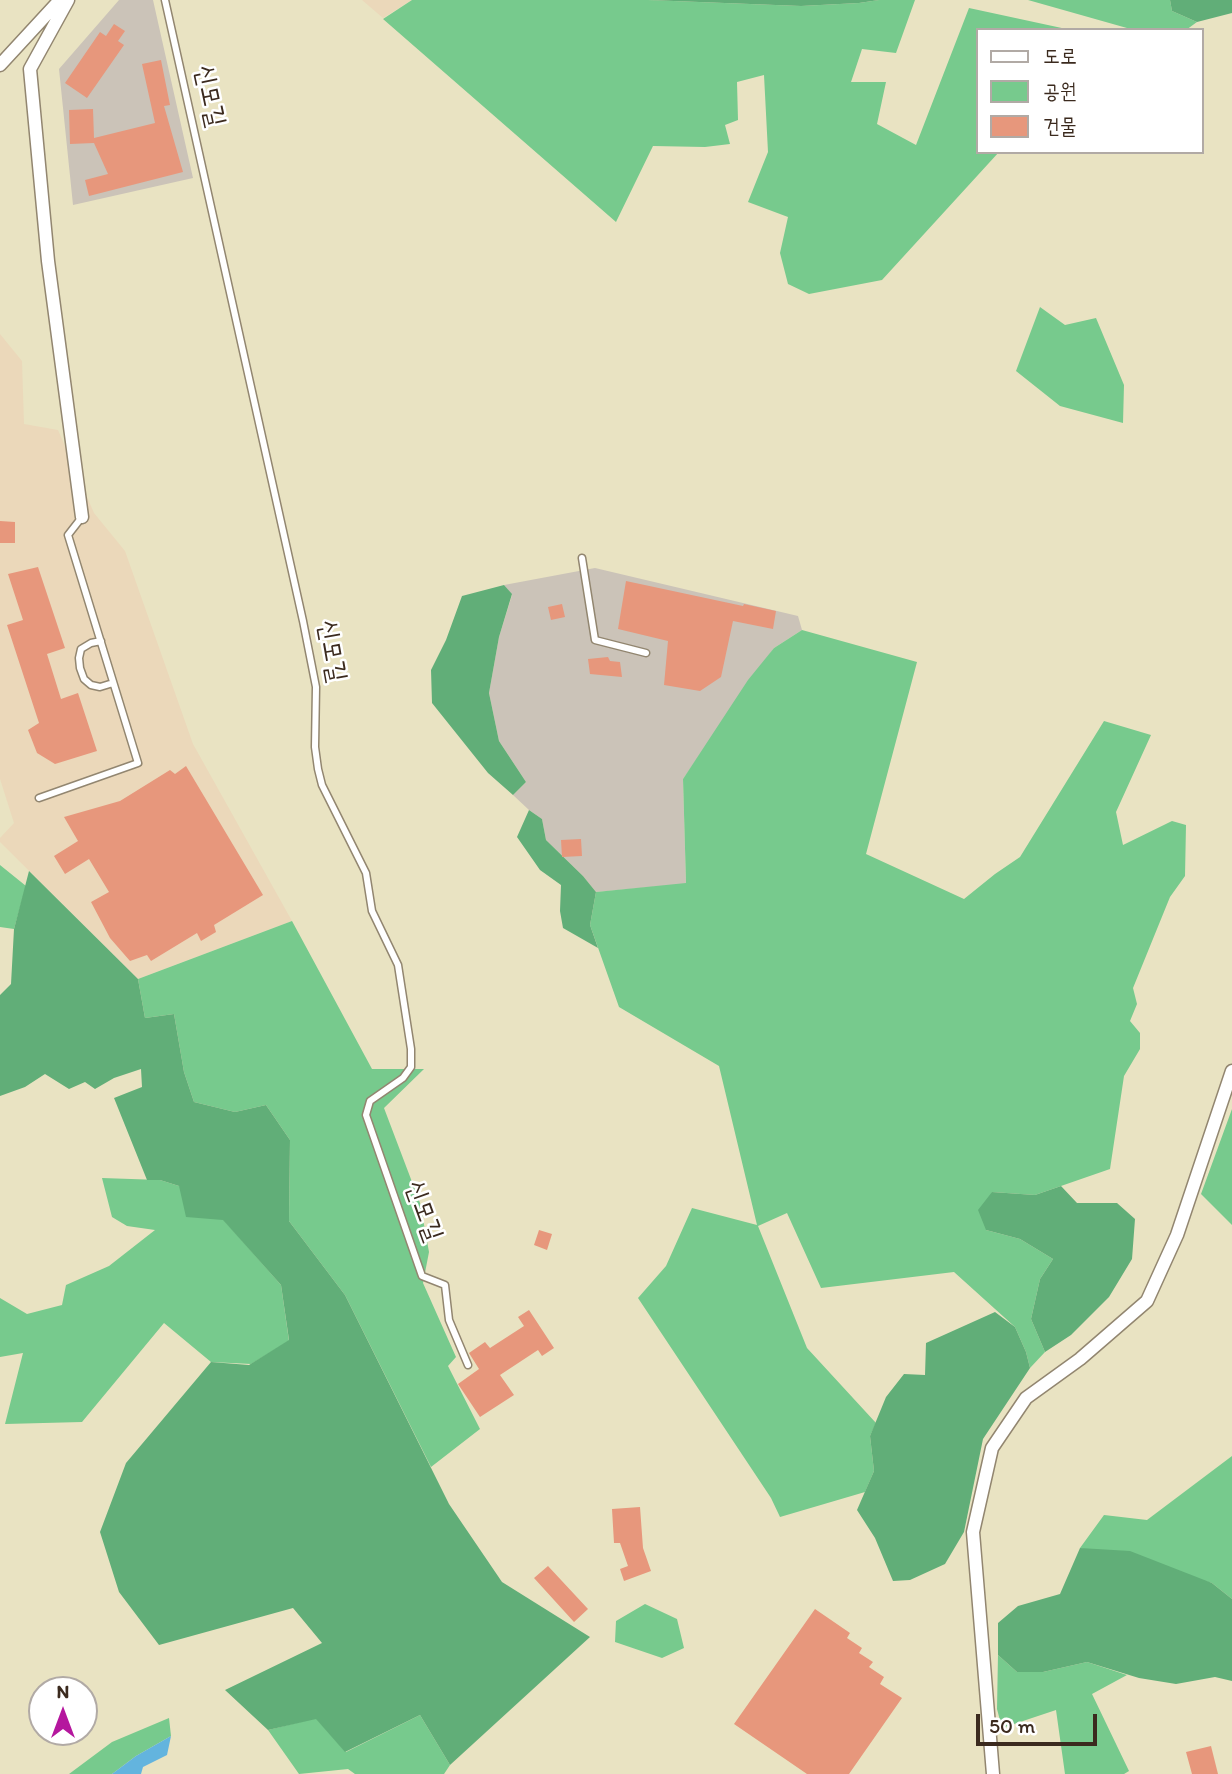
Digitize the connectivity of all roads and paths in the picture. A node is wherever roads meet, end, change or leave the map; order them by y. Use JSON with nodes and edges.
{"nodes":[{"id":1,"x":60,"y":0,"type":"edge"},
{"id":2,"x":68,"y":0,"type":"edge"},
{"id":3,"x":166,"y":0,"type":"edge"},
{"id":4,"x":0,"y":65,"type":"edge"},
{"id":5,"x":82,"y":517,"type":"joint"},
{"id":6,"x":582,"y":558,"type":"dead end"},
{"id":7,"x":101,"y":642,"type":"junction"},
{"id":8,"x":646,"y":653,"type":"dead end"},
{"id":9,"x":113,"y":683,"type":"junction"},
{"id":10,"x":39,"y":798,"type":"dead end"},
{"id":11,"x":1232,"y":1071,"type":"edge"},
{"id":12,"x":468,"y":1366,"type":"dead end"},
{"id":13,"x":993,"y":1774,"type":"edge"}],
"edges":[{"from":1,"to":4,"type":"street"},
{"from":2,"to":5,"type":"street"},
{"from":3,"to":12,"type":"lane","name":"신모길"},
{"from":5,"to":7,"type":"lane"},
{"from":6,"to":8,"type":"lane"},
{"from":7,"to":9,"type":"lane"},
{"from":7,"to":9,"type":"lane"},
{"from":9,"to":10,"type":"lane"},
{"from":11,"to":13,"type":"street"}]}
